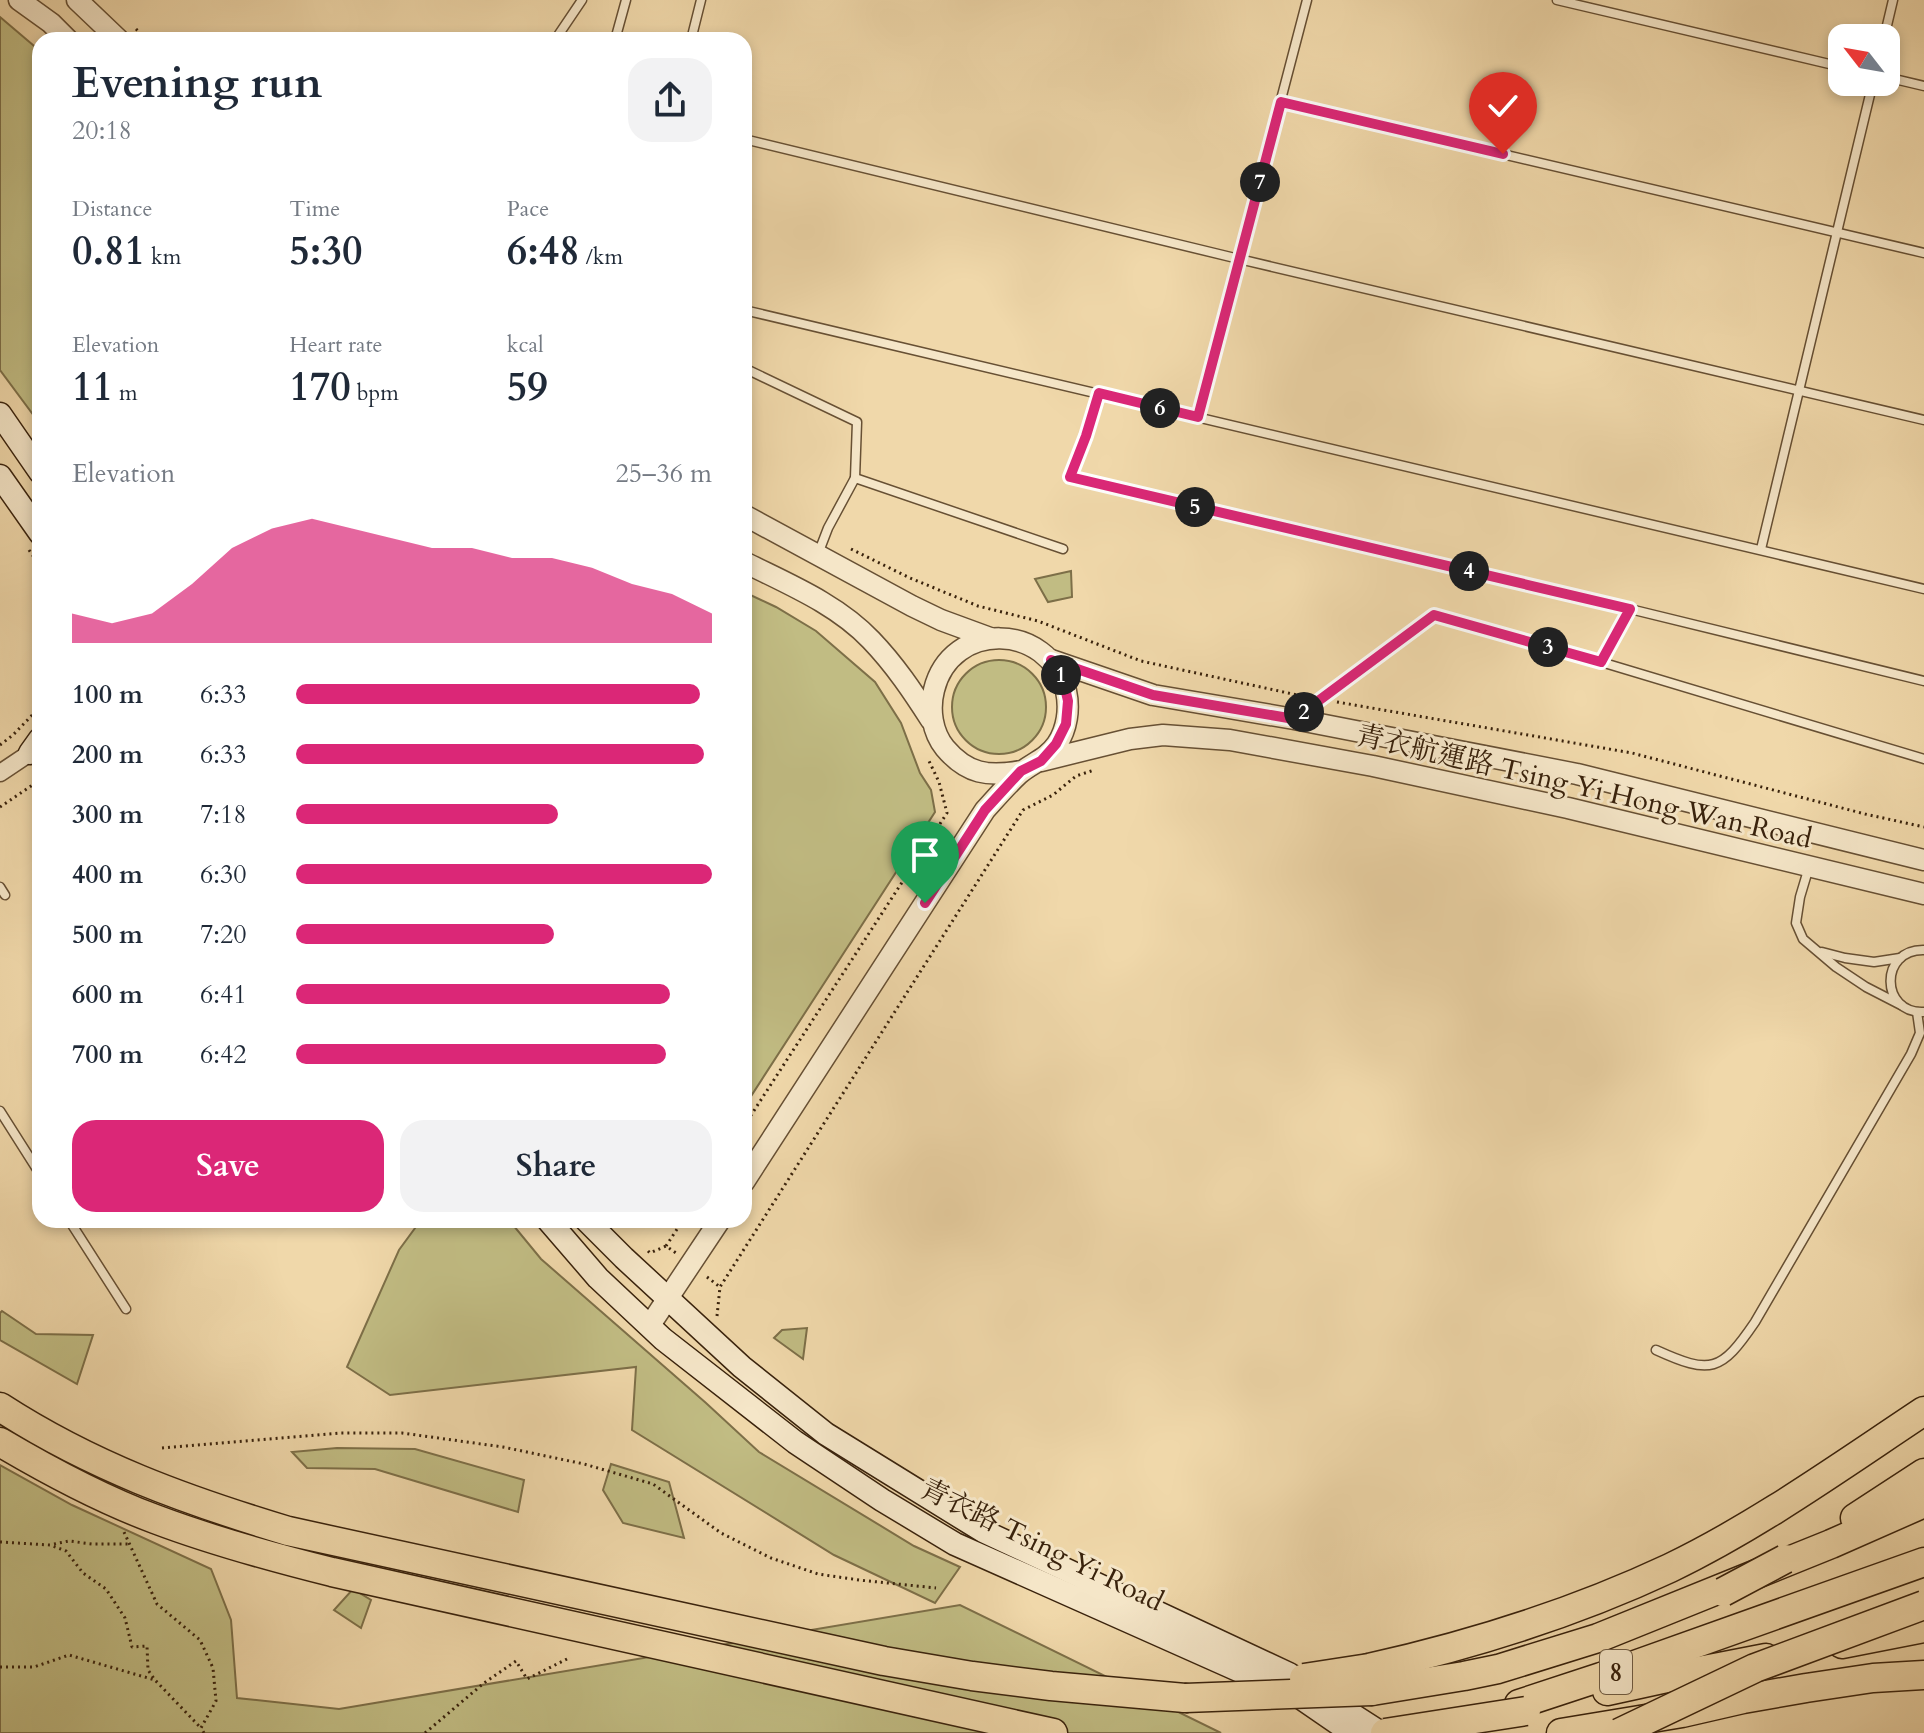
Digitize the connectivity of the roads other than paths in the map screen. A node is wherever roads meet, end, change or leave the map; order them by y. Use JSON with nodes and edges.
{"nodes":[{"id":1,"x":19,"y":0,"type":"edge"},
{"id":2,"x":77,"y":0,"type":"edge"},
{"id":3,"x":582,"y":0,"type":"edge"},
{"id":4,"x":626,"y":0,"type":"edge"},
{"id":5,"x":701,"y":0,"type":"edge"},
{"id":6,"x":1307,"y":0,"type":"edge"},
{"id":7,"x":1557,"y":0,"type":"edge"},
{"id":8,"x":1893,"y":0,"type":"edge"},
{"id":9,"x":1887,"y":24,"type":"edge"},
{"id":10,"x":60,"y":32,"type":"edge"},
{"id":11,"x":111,"y":32,"type":"edge"},
{"id":12,"x":560,"y":32,"type":"edge"},
{"id":13,"x":617,"y":32,"type":"edge"},
{"id":14,"x":693,"y":32,"type":"edge"},
{"id":15,"x":1828,"y":64,"type":"edge"},
{"id":16,"x":1900,"y":80,"type":"edge"},
{"id":17,"x":1924,"y":86,"type":"edge"},
{"id":18,"x":1870,"y":96,"type":"edge"},
{"id":19,"x":1281,"y":102,"type":"junction"},
{"id":20,"x":752,"y":141,"type":"edge"},
{"id":21,"x":1837,"y":233,"type":"junction"},
{"id":22,"x":1924,"y":253,"type":"edge"},
{"id":23,"x":1239,"y":259,"type":"junction"},
{"id":24,"x":752,"y":312,"type":"edge"},
{"id":25,"x":752,"y":372,"type":"edge"},
{"id":26,"x":1799,"y":391,"type":"junction"},
{"id":27,"x":1099,"y":393,"type":"junction"},
{"id":28,"x":0,"y":414,"type":"edge"},
{"id":29,"x":1198,"y":417,"type":"junction"},
{"id":30,"x":1924,"y":420,"type":"edge"},
{"id":31,"x":32,"y":460,"type":"edge"},
{"id":32,"x":0,"y":476,"type":"edge"},
{"id":33,"x":855,"y":478,"type":"junction"},
{"id":34,"x":752,"y":519,"type":"edge"},
{"id":35,"x":32,"y":522,"type":"edge"},
{"id":36,"x":1063,"y":549,"type":"dead end"},
{"id":37,"x":1761,"y":549,"type":"junction"},
{"id":38,"x":818,"y":555,"type":"junction"},
{"id":39,"x":752,"y":566,"type":"edge"},
{"id":40,"x":1924,"y":589,"type":"edge"},
{"id":41,"x":1630,"y":609,"type":"junction"},
{"id":42,"x":990,"y":638,"type":"junction"},
{"id":43,"x":1051,"y":660,"type":"junction"},
{"id":44,"x":1601,"y":662,"type":"junction"},
{"id":45,"x":1924,"y":681,"type":"edge"},
{"id":46,"x":1294,"y":719,"type":"junction"},
{"id":47,"x":933,"y":724,"type":"junction"},
{"id":48,"x":32,"y":752,"type":"edge"},
{"id":49,"x":1924,"y":759,"type":"edge"},
{"id":50,"x":1041,"y":761,"type":"junction"},
{"id":51,"x":1021,"y":771,"type":"junction"},
{"id":52,"x":976,"y":772,"type":"junction"},
{"id":53,"x":0,"y":773,"type":"edge"},
{"id":54,"x":985,"y":810,"type":"junction"},
{"id":55,"x":1924,"y":860,"type":"edge"},
{"id":56,"x":1809,"y":866,"type":"junction"},
{"id":57,"x":1924,"y":894,"type":"edge"},
{"id":58,"x":1817,"y":950,"type":"junction"},
{"id":59,"x":1924,"y":950,"type":"edge"},
{"id":60,"x":1900,"y":958,"type":"junction"},
{"id":61,"x":1901,"y":1005,"type":"junction"},
{"id":62,"x":1921,"y":1012,"type":"edge"},
{"id":63,"x":0,"y":1111,"type":"edge"},
{"id":64,"x":32,"y":1161,"type":"edge"},
{"id":65,"x":752,"y":1170,"type":"edge"},
{"id":66,"x":74,"y":1228,"type":"edge"},
{"id":67,"x":555,"y":1228,"type":"edge"},
{"id":68,"x":594,"y":1228,"type":"edge"},
{"id":69,"x":715,"y":1228,"type":"edge"},
{"id":70,"x":668,"y":1299,"type":"junction"},
{"id":71,"x":126,"y":1309,"type":"dead end"},
{"id":72,"x":650,"y":1325,"type":"junction"},
{"id":73,"x":1656,"y":1350,"type":"dead end"},
{"id":74,"x":0,"y":1407,"type":"edge"},
{"id":75,"x":1924,"y":1411,"type":"edge"},
{"id":76,"x":0,"y":1442,"type":"edge"},
{"id":77,"x":1924,"y":1473,"type":"edge"},
{"id":78,"x":1924,"y":1503,"type":"edge"},
{"id":79,"x":1924,"y":1562,"type":"edge"},
{"id":80,"x":1924,"y":1605,"type":"edge"},
{"id":81,"x":1924,"y":1628,"type":"edge"},
{"id":82,"x":1924,"y":1675,"type":"edge"},
{"id":83,"x":1924,"y":1688,"type":"edge"},
{"id":84,"x":1185,"y":1698,"type":"junction"},
{"id":85,"x":1519,"y":1704,"type":"junction"},
{"id":86,"x":1053,"y":1733,"type":"edge"},
{"id":87,"x":1352,"y":1733,"type":"edge"},
{"id":88,"x":1383,"y":1733,"type":"edge"},
{"id":89,"x":1442,"y":1733,"type":"edge"},
{"id":90,"x":1561,"y":1733,"type":"edge"},
{"id":91,"x":1619,"y":1733,"type":"edge"},
{"id":92,"x":1647,"y":1733,"type":"edge"}],
"edges":[{"from":1,"to":10,"type":"street"},
{"from":2,"to":11,"type":"street"},
{"from":3,"to":12,"type":"lane"},
{"from":4,"to":13,"type":"lane"},
{"from":5,"to":14,"type":"lane"},
{"from":6,"to":19,"type":"lane"},
{"from":7,"to":15,"type":"lane"},
{"from":8,"to":9,"type":"lane"},
{"from":16,"to":17,"type":"lane"},
{"from":18,"to":21,"type":"lane"},
{"from":19,"to":21,"type":"lane"},
{"from":19,"to":23,"type":"lane"},
{"from":20,"to":23,"type":"lane"},
{"from":21,"to":22,"type":"lane"},
{"from":21,"to":26,"type":"lane"},
{"from":23,"to":26,"type":"lane"},
{"from":23,"to":29,"type":"lane"},
{"from":24,"to":27,"type":"lane"},
{"from":25,"to":33,"type":"lane"},
{"from":26,"to":30,"type":"lane"},
{"from":26,"to":37,"type":"lane"},
{"from":27,"to":29,"type":"lane"},
{"from":27,"to":41,"type":"lane"},
{"from":28,"to":31,"type":"main road"},
{"from":29,"to":37,"type":"lane"},
{"from":32,"to":35,"type":"main road"},
{"from":33,"to":36,"type":"lane"},
{"from":33,"to":38,"type":"lane"},
{"from":34,"to":38,"type":"street"},
{"from":37,"to":40,"type":"lane"},
{"from":38,"to":42,"type":"street"},
{"from":39,"to":47,"type":"street"},
{"from":41,"to":44,"type":"lane"},
{"from":41,"to":45,"type":"lane"},
{"from":42,"to":43,"type":"street"},
{"from":42,"to":47,"type":"street"},
{"from":43,"to":46,"type":"street","name":"青衣航運路 Tsing Yi Hong Wan Road"},
{"from":43,"to":50,"type":"street"},
{"from":44,"to":46,"type":"lane"},
{"from":44,"to":49,"type":"lane"},
{"from":46,"to":55,"type":"street","name":"青衣航運路 Tsing Yi Hong Wan Road"},
{"from":47,"to":52,"type":"street"},
{"from":48,"to":53,"type":"street"},
{"from":50,"to":51,"type":"street"},
{"from":50,"to":56,"type":"street","name":"青衣航運路 Tsing Yi Hong Wan Road"},
{"from":51,"to":52,"type":"street"},
{"from":51,"to":54,"type":"street"},
{"from":52,"to":54,"type":"street"},
{"from":54,"to":65,"type":"street"},
{"from":56,"to":57,"type":"street","name":"青衣航運路 Tsing Yi Hong Wan Road"},
{"from":56,"to":58,"type":"lane"},
{"from":58,"to":60,"type":"lane"},
{"from":58,"to":61,"type":"lane"},
{"from":59,"to":60,"type":"lane"},
{"from":60,"to":61,"type":"lane"},
{"from":61,"to":62,"type":"lane"},
{"from":62,"to":73,"type":"lane"},
{"from":63,"to":64,"type":"lane"},
{"from":66,"to":71,"type":"lane"},
{"from":67,"to":72,"type":"main road","name":"青衣路 Tsing Yi Road"},
{"from":68,"to":70,"type":"main road","name":"青衣路 Tsing Yi Road"},
{"from":69,"to":70,"type":"street"},
{"from":70,"to":72,"type":"street"},
{"from":70,"to":88,"type":"main road","name":"青衣路 Tsing Yi Road"},
{"from":72,"to":87,"type":"main road","name":"青衣路 Tsing Yi Road"},
{"from":74,"to":84,"type":"highway"},
{"from":75,"to":84,"type":"highway","bridge":true},
{"from":76,"to":86,"type":"highway"},
{"from":77,"to":85,"type":"highway","bridge":true},
{"from":78,"to":84,"type":"highway","bridge":true},
{"from":79,"to":85,"type":"highway","number":"8"},
{"from":80,"to":91,"type":"highway","number":"8","bridge":true},
{"from":81,"to":88,"type":"highway","bridge":true},
{"from":82,"to":90,"type":"highway","bridge":true},
{"from":83,"to":92,"type":"highway"},
{"from":85,"to":89,"type":"highway","number":"8","bridge":true}]}
